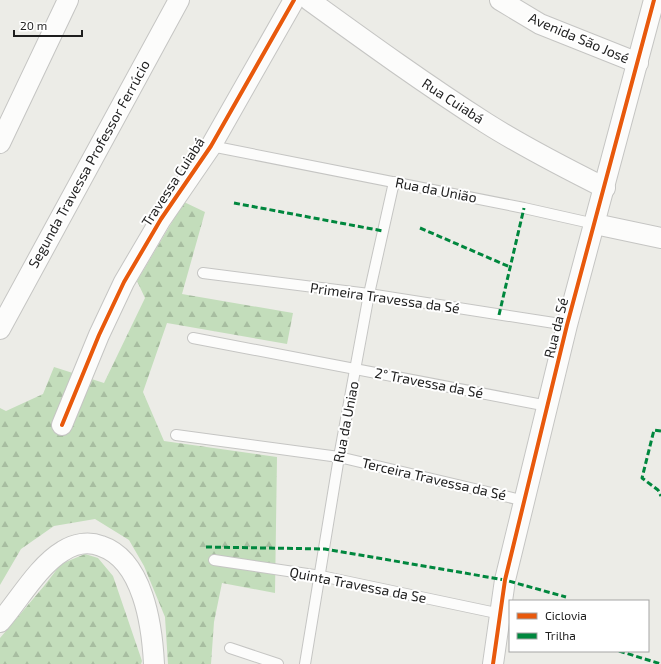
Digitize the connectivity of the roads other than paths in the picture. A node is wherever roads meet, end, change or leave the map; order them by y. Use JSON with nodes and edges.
{"nodes":[{"id":1,"x":68,"y":0,"type":"edge"},
{"id":2,"x":179,"y":0,"type":"edge"},
{"id":3,"x":294,"y":0,"type":"edge"},
{"id":4,"x":309,"y":0,"type":"edge"},
{"id":5,"x":500,"y":0,"type":"edge"},
{"id":6,"x":654,"y":0,"type":"edge"},
{"id":7,"x":638,"y":64,"type":"junction"},
{"id":8,"x":0,"y":144,"type":"edge"},
{"id":9,"x":211,"y":146,"type":"junction"},
{"id":10,"x":394,"y":182,"type":"junction"},
{"id":11,"x":605,"y":188,"type":"junction"},
{"id":12,"x":595,"y":224,"type":"junction"},
{"id":13,"x":661,"y":238,"type":"edge"},
{"id":14,"x":202,"y":273,"type":"dead end"},
{"id":15,"x":369,"y":294,"type":"junction"},
{"id":16,"x":568,"y":325,"type":"junction"},
{"id":17,"x":0,"y":329,"type":"edge"},
{"id":18,"x":193,"y":338,"type":"dead end"},
{"id":19,"x":357,"y":369,"type":"junction"},
{"id":20,"x":548,"y":406,"type":"junction"},
{"id":21,"x":62,"y":425,"type":"dead end"},
{"id":22,"x":176,"y":435,"type":"dead end"},
{"id":23,"x":339,"y":457,"type":"junction"},
{"id":24,"x":525,"y":501,"type":"junction"},
{"id":25,"x":214,"y":560,"type":"dead end"},
{"id":26,"x":321,"y":576,"type":"junction"},
{"id":27,"x":501,"y":614,"type":"junction"},
{"id":28,"x":0,"y":622,"type":"edge"},
{"id":29,"x":230,"y":648,"type":"dead end"},
{"id":30,"x":154,"y":664,"type":"edge"},
{"id":31,"x":278,"y":664,"type":"edge"},
{"id":32,"x":305,"y":664,"type":"edge"},
{"id":33,"x":493,"y":664,"type":"edge"}],
"edges":[{"from":1,"to":8,"type":"street"},
{"from":2,"to":17,"type":"street","name":"Segunda Travessa Professor Ferrúcio"},
{"from":3,"to":9,"type":"street","name":"Travessa Cuiabá"},
{"from":4,"to":11,"type":"street","name":"Rua Cuiabá"},
{"from":5,"to":7,"type":"street","name":"Avenida São José"},
{"from":6,"to":7,"type":"street","name":"Rua da Sé"},
{"from":7,"to":11,"type":"street","name":"Rua da Sé"},
{"from":9,"to":10,"type":"lane","name":"Rua da União"},
{"from":9,"to":21,"type":"street","name":"Travessa Cuiabá"},
{"from":10,"to":12,"type":"lane","name":"Rua da União"},
{"from":10,"to":15,"type":"lane","name":"Rua da Uniao"},
{"from":11,"to":12,"type":"street","name":"Rua da Sé"},
{"from":12,"to":13,"type":"street","name":"Rua da União"},
{"from":12,"to":16,"type":"street","name":"Rua da Sé"},
{"from":14,"to":15,"type":"lane","name":"Primeira Travessa da Sé"},
{"from":15,"to":16,"type":"lane","name":"Primeira Travessa da Sé"},
{"from":15,"to":19,"type":"lane","name":"Rua da Uniao"},
{"from":16,"to":20,"type":"street","name":"Rua da Sé"},
{"from":18,"to":19,"type":"lane","name":"2° Travessa da Sé"},
{"from":19,"to":20,"type":"lane","name":"2° Travessa da Sé"},
{"from":19,"to":23,"type":"lane","name":"Rua da Uniao"},
{"from":20,"to":24,"type":"street","name":"Rua da Sé"},
{"from":22,"to":23,"type":"lane","name":"Terceira Travessa da Sé"},
{"from":23,"to":24,"type":"lane","name":"Terceira Travessa da Sé"},
{"from":23,"to":26,"type":"lane","name":"Rua da Uniao"},
{"from":24,"to":27,"type":"street","name":"Rua da Sé"},
{"from":25,"to":26,"type":"lane","name":"Quinta Travessa da Se"},
{"from":26,"to":27,"type":"lane","name":"Quinta Travessa da Se"},
{"from":26,"to":32,"type":"lane","name":"Rua da Uniao"},
{"from":27,"to":33,"type":"street","name":"Rua da Sé"},
{"from":28,"to":30,"type":"street"},
{"from":29,"to":31,"type":"lane"}]}
